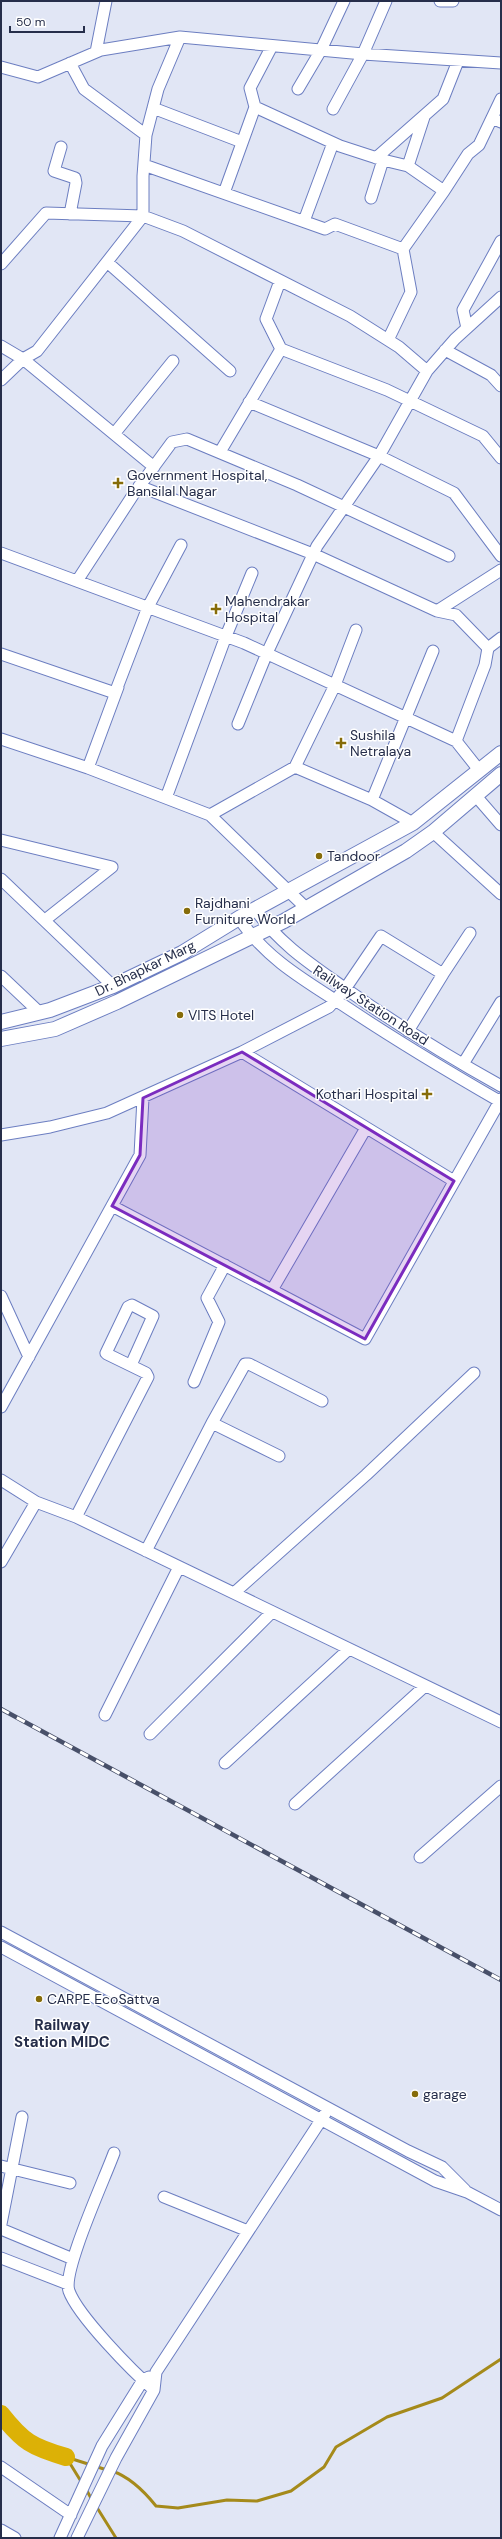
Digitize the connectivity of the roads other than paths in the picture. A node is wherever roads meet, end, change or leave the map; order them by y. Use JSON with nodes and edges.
{"nodes":[{"id":1,"x":106,"y":1,"type":"edge"},
{"id":2,"x":344,"y":1,"type":"edge"},
{"id":3,"x":386,"y":1,"type":"edge"},
{"id":4,"x":440,"y":1,"type":"edge"},
{"id":5,"x":453,"y":1,"type":"edge"},
{"id":6,"x":180,"y":37,"type":"junction"},
{"id":7,"x":272,"y":46,"type":"junction"},
{"id":8,"x":321,"y":50,"type":"junction"},
{"id":9,"x":96,"y":52,"type":"junction"},
{"id":10,"x":363,"y":54,"type":"junction"},
{"id":11,"x":458,"y":61,"type":"junction"},
{"id":12,"x":70,"y":63,"type":"junction"},
{"id":13,"x":501,"y":64,"type":"edge"},
{"id":14,"x":1,"y":67,"type":"edge"},
{"id":15,"x":298,"y":89,"type":"dead end"},
{"id":16,"x":501,"y":99,"type":"edge"},
{"id":17,"x":255,"y":107,"type":"junction"},
{"id":18,"x":153,"y":108,"type":"junction"},
{"id":19,"x":334,"y":109,"type":"dead end"},
{"id":20,"x":424,"y":116,"type":"junction"},
{"id":21,"x":496,"y":120,"type":"edge"},
{"id":22,"x":146,"y":135,"type":"junction"},
{"id":23,"x":242,"y":142,"type":"junction"},
{"id":24,"x":333,"y":143,"type":"junction"},
{"id":25,"x":61,"y":147,"type":"dead end"},
{"id":26,"x":380,"y":159,"type":"junction"},
{"id":27,"x":144,"y":165,"type":"junction"},
{"id":28,"x":408,"y":166,"type":"junction"},
{"id":29,"x":444,"y":191,"type":"junction"},
{"id":30,"x":224,"y":193,"type":"junction"},
{"id":31,"x":371,"y":198,"type":"dead end"},
{"id":32,"x":70,"y":214,"type":"junction"},
{"id":33,"x":143,"y":216,"type":"junction"},
{"id":34,"x":304,"y":221,"type":"junction"},
{"id":35,"x":501,"y":241,"type":"edge"},
{"id":36,"x":402,"y":249,"type":"junction"},
{"id":37,"x":107,"y":262,"type":"junction"},
{"id":38,"x":1,"y":264,"type":"edge"},
{"id":39,"x":280,"y":281,"type":"junction"},
{"id":40,"x":501,"y":298,"type":"edge"},
{"id":41,"x":467,"y":328,"type":"junction"},
{"id":42,"x":388,"y":340,"type":"junction"},
{"id":43,"x":1,"y":346,"type":"edge"},
{"id":44,"x":281,"y":349,"type":"junction"},
{"id":45,"x":445,"y":350,"type":"junction"},
{"id":46,"x":23,"y":359,"type":"junction"},
{"id":47,"x":173,"y":361,"type":"dead end"},
{"id":48,"x":230,"y":371,"type":"dead end"},
{"id":49,"x":427,"y":371,"type":"junction"},
{"id":50,"x":1,"y":380,"type":"edge"},
{"id":51,"x":501,"y":386,"type":"edge"},
{"id":52,"x":249,"y":402,"type":"junction"},
{"id":53,"x":411,"y":402,"type":"junction"},
{"id":54,"x":114,"y":434,"type":"junction"},
{"id":55,"x":220,"y":452,"type":"junction"},
{"id":56,"x":379,"y":456,"type":"junction"},
{"id":57,"x":501,"y":458,"type":"edge"},
{"id":58,"x":154,"y":467,"type":"junction"},
{"id":59,"x":139,"y":486,"type":"junction"},
{"id":60,"x":343,"y":506,"type":"junction"},
{"id":61,"x":181,"y":545,"type":"dead end"},
{"id":62,"x":313,"y":554,"type":"junction"},
{"id":63,"x":3,"y":556,"type":"edge"},
{"id":64,"x":449,"y":556,"type":"dead end"},
{"id":65,"x":501,"y":556,"type":"edge"},
{"id":66,"x":501,"y":570,"type":"edge"},
{"id":67,"x":252,"y":573,"type":"dead end"},
{"id":68,"x":77,"y":581,"type":"junction"},
{"id":69,"x":148,"y":607,"type":"junction"},
{"id":70,"x":437,"y":611,"type":"junction"},
{"id":71,"x":356,"y":630,"type":"dead end"},
{"id":72,"x":226,"y":636,"type":"junction"},
{"id":73,"x":501,"y":638,"type":"edge"},
{"id":74,"x":488,"y":648,"type":"junction"},
{"id":75,"x":433,"y":651,"type":"dead end"},
{"id":76,"x":267,"y":653,"type":"junction"},
{"id":77,"x":1,"y":654,"type":"edge"},
{"id":78,"x":119,"y":682,"type":"junction"},
{"id":79,"x":335,"y":685,"type":"junction"},
{"id":80,"x":406,"y":718,"type":"junction"},
{"id":81,"x":238,"y":724,"type":"dead end"},
{"id":82,"x":1,"y":739,"type":"edge"},
{"id":83,"x":456,"y":741,"type":"junction"},
{"id":84,"x":501,"y":753,"type":"edge"},
{"id":85,"x":295,"y":767,"type":"junction"},
{"id":86,"x":88,"y":768,"type":"junction"},
{"id":87,"x":479,"y":770,"type":"junction"},
{"id":88,"x":501,"y":774,"type":"edge"},
{"id":89,"x":475,"y":795,"type":"junction"},
{"id":90,"x":166,"y":798,"type":"junction"},
{"id":91,"x":372,"y":800,"type":"junction"},
{"id":92,"x":210,"y":815,"type":"junction"},
{"id":93,"x":413,"y":823,"type":"junction"},
{"id":94,"x":501,"y":825,"type":"edge"},
{"id":95,"x":433,"y":832,"type":"junction"},
{"id":96,"x":1,"y":840,"type":"edge"},
{"id":97,"x":1,"y":879,"type":"edge"},
{"id":98,"x":290,"y":891,"type":"junction"},
{"id":99,"x":501,"y":894,"type":"edge"},
{"id":100,"x":306,"y":908,"type":"junction"},
{"id":101,"x":255,"y":909,"type":"junction"},
{"id":102,"x":239,"y":918,"type":"junction"},
{"id":103,"x":45,"y":920,"type":"junction"},
{"id":104,"x":268,"y":928,"type":"junction"},
{"id":105,"x":470,"y":933,"type":"dead end"},
{"id":106,"x":251,"y":937,"type":"junction"},
{"id":107,"x":443,"y":974,"type":"junction"},
{"id":108,"x":1,"y":976,"type":"edge"},
{"id":109,"x":114,"y":986,"type":"junction"},
{"id":110,"x":345,"y":988,"type":"junction"},
{"id":111,"x":336,"y":1001,"type":"junction"},
{"id":112,"x":501,"y":1002,"type":"edge"},
{"id":113,"x":39,"y":1012,"type":"junction"},
{"id":114,"x":1,"y":1022,"type":"edge"},
{"id":115,"x":408,"y":1031,"type":"junction"},
{"id":116,"x":1,"y":1039,"type":"edge"},
{"id":117,"x":242,"y":1052,"type":"junction"},
{"id":118,"x":464,"y":1064,"type":"junction"},
{"id":119,"x":501,"y":1086,"type":"edge"},
{"id":120,"x":143,"y":1098,"type":"junction"},
{"id":121,"x":501,"y":1100,"type":"edge"},
{"id":122,"x":366,"y":1128,"type":"junction"},
{"id":123,"x":1,"y":1135,"type":"edge"},
{"id":124,"x":454,"y":1181,"type":"junction"},
{"id":125,"x":112,"y":1206,"type":"junction"},
{"id":126,"x":226,"y":1265,"type":"junction"},
{"id":127,"x":272,"y":1290,"type":"junction"},
{"id":128,"x":1,"y":1296,"type":"edge"},
{"id":129,"x":28,"y":1357,"type":"junction"},
{"id":130,"x":130,"y":1365,"type":"junction"},
{"id":131,"x":474,"y":1374,"type":"dead end"},
{"id":132,"x":194,"y":1382,"type":"dead end"},
{"id":133,"x":322,"y":1401,"type":"dead end"},
{"id":134,"x":1,"y":1407,"type":"edge"},
{"id":135,"x":212,"y":1423,"type":"junction"},
{"id":136,"x":279,"y":1456,"type":"dead end"},
{"id":137,"x":1,"y":1480,"type":"edge"},
{"id":138,"x":36,"y":1502,"type":"junction"},
{"id":139,"x":76,"y":1517,"type":"junction"},
{"id":140,"x":146,"y":1551,"type":"junction"},
{"id":141,"x":1,"y":1562,"type":"edge"},
{"id":142,"x":179,"y":1567,"type":"junction"},
{"id":143,"x":234,"y":1593,"type":"junction"},
{"id":144,"x":272,"y":1612,"type":"junction"},
{"id":145,"x":349,"y":1649,"type":"junction"},
{"id":146,"x":425,"y":1686,"type":"junction"},
{"id":147,"x":105,"y":1715,"type":"dead end"},
{"id":148,"x":501,"y":1722,"type":"edge"},
{"id":149,"x":150,"y":1734,"type":"dead end"},
{"id":150,"x":225,"y":1762,"type":"dead end"},
{"id":151,"x":501,"y":1786,"type":"edge"},
{"id":152,"x":294,"y":1804,"type":"dead end"},
{"id":153,"x":420,"y":1857,"type":"dead end"},
{"id":154,"x":1,"y":1932,"type":"edge"},
{"id":155,"x":1,"y":1947,"type":"edge"},
{"id":156,"x":329,"y":2109,"type":"junction"},
{"id":157,"x":22,"y":2117,"type":"dead end"},
{"id":158,"x":322,"y":2120,"type":"junction"},
{"id":159,"x":114,"y":2153,"type":"dead end"},
{"id":160,"x":6,"y":2168,"type":"edge"},
{"id":161,"x":70,"y":2183,"type":"dead end"},
{"id":162,"x":467,"y":2192,"type":"junction"},
{"id":163,"x":164,"y":2197,"type":"dead end"},
{"id":164,"x":501,"y":2210,"type":"edge"},
{"id":165,"x":1,"y":2224,"type":"edge"},
{"id":166,"x":1,"y":2228,"type":"edge"},
{"id":167,"x":248,"y":2231,"type":"junction"},
{"id":168,"x":1,"y":2258,"type":"edge"},
{"id":169,"x":73,"y":2259,"type":"junction"},
{"id":170,"x":68,"y":2284,"type":"junction"},
{"id":171,"x":156,"y":2372,"type":"junction"},
{"id":172,"x":143,"y":2380,"type":"junction"},
{"id":173,"x":154,"y":2390,"type":"junction"},
{"id":174,"x":1,"y":2467,"type":"edge"},
{"id":175,"x":71,"y":2515,"type":"junction"},
{"id":176,"x":1,"y":2530,"type":"edge"},
{"id":177,"x":15,"y":2538,"type":"edge"},
{"id":178,"x":60,"y":2538,"type":"edge"},
{"id":179,"x":77,"y":2538,"type":"edge"}],
"edges":[{"from":1,"to":9,"type":"street"},
{"from":2,"to":8,"type":"street"},
{"from":3,"to":10,"type":"street"},
{"from":4,"to":5,"type":"street"},
{"from":6,"to":7,"type":"street"},
{"from":6,"to":9,"type":"street"},
{"from":6,"to":18,"type":"street"},
{"from":7,"to":8,"type":"street"},
{"from":7,"to":17,"type":"street"},
{"from":8,"to":10,"type":"street"},
{"from":8,"to":15,"type":"street"},
{"from":9,"to":12,"type":"street"},
{"from":10,"to":11,"type":"street"},
{"from":10,"to":19,"type":"street"},
{"from":11,"to":13,"type":"street"},
{"from":11,"to":20,"type":"street"},
{"from":12,"to":14,"type":"street"},
{"from":12,"to":22,"type":"street"},
{"from":16,"to":21,"type":"street"},
{"from":17,"to":23,"type":"street"},
{"from":17,"to":24,"type":"street"},
{"from":18,"to":22,"type":"street"},
{"from":18,"to":23,"type":"street"},
{"from":20,"to":26,"type":"street"},
{"from":20,"to":28,"type":"street"},
{"from":21,"to":29,"type":"street"},
{"from":22,"to":27,"type":"street"},
{"from":23,"to":30,"type":"street"},
{"from":24,"to":26,"type":"street"},
{"from":24,"to":34,"type":"street"},
{"from":25,"to":32,"type":"street"},
{"from":26,"to":28,"type":"street"},
{"from":26,"to":31,"type":"street"},
{"from":27,"to":30,"type":"street"},
{"from":27,"to":33,"type":"street"},
{"from":28,"to":29,"type":"street"},
{"from":29,"to":36,"type":"street"},
{"from":30,"to":34,"type":"street"},
{"from":32,"to":33,"type":"street"},
{"from":32,"to":38,"type":"street"},
{"from":33,"to":37,"type":"street"},
{"from":33,"to":39,"type":"street"},
{"from":34,"to":36,"type":"street"},
{"from":35,"to":41,"type":"street"},
{"from":36,"to":42,"type":"street"},
{"from":37,"to":46,"type":"street"},
{"from":37,"to":48,"type":"street"},
{"from":39,"to":42,"type":"street"},
{"from":39,"to":44,"type":"street"},
{"from":40,"to":41,"type":"street"},
{"from":41,"to":45,"type":"street"},
{"from":42,"to":49,"type":"street"},
{"from":43,"to":46,"type":"street"},
{"from":44,"to":52,"type":"street"},
{"from":44,"to":53,"type":"street"},
{"from":45,"to":49,"type":"street"},
{"from":45,"to":51,"type":"street"},
{"from":46,"to":50,"type":"street"},
{"from":46,"to":54,"type":"street"},
{"from":47,"to":54,"type":"street"},
{"from":49,"to":53,"type":"street"},
{"from":52,"to":55,"type":"street"},
{"from":52,"to":56,"type":"street"},
{"from":53,"to":56,"type":"street"},
{"from":53,"to":57,"type":"street"},
{"from":54,"to":58,"type":"street"},
{"from":55,"to":58,"type":"street"},
{"from":55,"to":60,"type":"street"},
{"from":56,"to":60,"type":"street"},
{"from":56,"to":65,"type":"street"},
{"from":58,"to":59,"type":"street"},
{"from":59,"to":62,"type":"street"},
{"from":59,"to":68,"type":"street"},
{"from":60,"to":62,"type":"street"},
{"from":60,"to":64,"type":"street"},
{"from":61,"to":69,"type":"street"},
{"from":62,"to":70,"type":"street"},
{"from":62,"to":76,"type":"street"},
{"from":63,"to":68,"type":"street"},
{"from":66,"to":70,"type":"street"},
{"from":67,"to":72,"type":"street"},
{"from":68,"to":69,"type":"street"},
{"from":69,"to":72,"type":"street"},
{"from":69,"to":78,"type":"street"},
{"from":70,"to":74,"type":"street"},
{"from":71,"to":79,"type":"street"},
{"from":72,"to":76,"type":"street"},
{"from":72,"to":90,"type":"street"},
{"from":73,"to":74,"type":"street"},
{"from":74,"to":83,"type":"street"},
{"from":75,"to":80,"type":"street"},
{"from":76,"to":79,"type":"street"},
{"from":76,"to":81,"type":"street"},
{"from":77,"to":78,"type":"street"},
{"from":78,"to":86,"type":"street"},
{"from":79,"to":80,"type":"street"},
{"from":79,"to":85,"type":"street"},
{"from":80,"to":83,"type":"street"},
{"from":80,"to":91,"type":"street"},
{"from":82,"to":86,"type":"street"},
{"from":83,"to":87,"type":"street"},
{"from":84,"to":87,"type":"main road","name":"Dr. Bhapkar Marg"},
{"from":85,"to":91,"type":"street"},
{"from":85,"to":92,"type":"street"},
{"from":86,"to":90,"type":"street"},
{"from":87,"to":93,"type":"main road","name":"Dr. Bhapkar Marg"},
{"from":88,"to":89,"type":"main road","name":"Dr. Bhapkar Marg"},
{"from":89,"to":94,"type":"street"},
{"from":89,"to":95,"type":"main road","name":"Dr. Bhapkar Marg"},
{"from":90,"to":92,"type":"street"},
{"from":91,"to":93,"type":"street"},
{"from":92,"to":98,"type":"street"},
{"from":93,"to":98,"type":"main road","name":"Dr. Bhapkar Marg"},
{"from":95,"to":99,"type":"street"},
{"from":95,"to":100,"type":"main road","name":"Dr. Bhapkar Marg"},
{"from":96,"to":103,"type":"street"},
{"from":97,"to":103,"type":"street"},
{"from":98,"to":100,"type":"street"},
{"from":98,"to":101,"type":"main road","name":"Dr. Bhapkar Marg"},
{"from":100,"to":104,"type":"main road","name":"Dr. Bhapkar Marg"},
{"from":101,"to":102,"type":"main road","name":"Dr. Bhapkar Marg"},
{"from":101,"to":104,"type":"street","name":"Railway Station Road"},
{"from":102,"to":106,"type":"street","name":"Railway Station Road"},
{"from":102,"to":109,"type":"main road","name":"Dr. Bhapkar Marg"},
{"from":103,"to":109,"type":"street"},
{"from":104,"to":106,"type":"main road","name":"Dr. Bhapkar Marg"},
{"from":104,"to":110,"type":"street","name":"Railway Station Road"},
{"from":105,"to":107,"type":"street"},
{"from":106,"to":111,"type":"street","name":"Railway Station Road"},
{"from":106,"to":116,"type":"main road","name":"Dr. Bhapkar Marg"},
{"from":107,"to":110,"type":"street"},
{"from":107,"to":115,"type":"street"},
{"from":108,"to":113,"type":"street"},
{"from":109,"to":113,"type":"main road","name":"Dr. Bhapkar Marg"},
{"from":110,"to":111,"type":"street"},
{"from":110,"to":115,"type":"street","name":"Railway Station Road"},
{"from":111,"to":117,"type":"street"},
{"from":111,"to":121,"type":"street","name":"Railway Station Road"},
{"from":112,"to":118,"type":"street"},
{"from":113,"to":114,"type":"main road","name":"Dr. Bhapkar Marg"},
{"from":115,"to":118,"type":"street","name":"Railway Station Road"},
{"from":117,"to":120,"type":"street"},
{"from":117,"to":122,"type":"street"},
{"from":118,"to":119,"type":"street","name":"Railway Station Road"},
{"from":120,"to":123,"type":"street"},
{"from":120,"to":125,"type":"street"},
{"from":121,"to":124,"type":"street"},
{"from":122,"to":124,"type":"street"},
{"from":122,"to":127,"type":"street"},
{"from":124,"to":127,"type":"street"},
{"from":125,"to":126,"type":"street"},
{"from":125,"to":129,"type":"street"},
{"from":126,"to":127,"type":"street"},
{"from":126,"to":132,"type":"street"},
{"from":128,"to":129,"type":"street"},
{"from":129,"to":134,"type":"street"},
{"from":130,"to":130,"type":"street"},
{"from":130,"to":139,"type":"street"},
{"from":131,"to":143,"type":"street"},
{"from":133,"to":135,"type":"street"},
{"from":135,"to":136,"type":"street"},
{"from":135,"to":140,"type":"street"},
{"from":137,"to":138,"type":"street"},
{"from":138,"to":139,"type":"street"},
{"from":138,"to":141,"type":"street"},
{"from":139,"to":140,"type":"street"},
{"from":140,"to":142,"type":"street"},
{"from":142,"to":143,"type":"street"},
{"from":142,"to":147,"type":"street"},
{"from":143,"to":144,"type":"street"},
{"from":144,"to":145,"type":"street"},
{"from":144,"to":149,"type":"street"},
{"from":145,"to":146,"type":"street"},
{"from":145,"to":150,"type":"street"},
{"from":146,"to":148,"type":"street"},
{"from":146,"to":152,"type":"street"},
{"from":151,"to":153,"type":"street"},
{"from":154,"to":156,"type":"street"},
{"from":155,"to":158,"type":"street"},
{"from":156,"to":158,"type":"street"},
{"from":156,"to":162,"type":"street"},
{"from":157,"to":160,"type":"street"},
{"from":158,"to":162,"type":"street"},
{"from":158,"to":167,"type":"street"},
{"from":159,"to":169,"type":"street"},
{"from":160,"to":161,"type":"street"},
{"from":160,"to":165,"type":"street"},
{"from":162,"to":164,"type":"street"},
{"from":163,"to":167,"type":"street"},
{"from":166,"to":169,"type":"street"},
{"from":167,"to":171,"type":"street"},
{"from":168,"to":170,"type":"street"},
{"from":169,"to":170,"type":"street"},
{"from":170,"to":172,"type":"street"},
{"from":171,"to":172,"type":"street"},
{"from":171,"to":173,"type":"street"},
{"from":172,"to":173,"type":"street"},
{"from":172,"to":175,"type":"street"},
{"from":173,"to":179,"type":"street"},
{"from":174,"to":175,"type":"street"},
{"from":175,"to":178,"type":"street"},
{"from":176,"to":177,"type":"street"}]}
